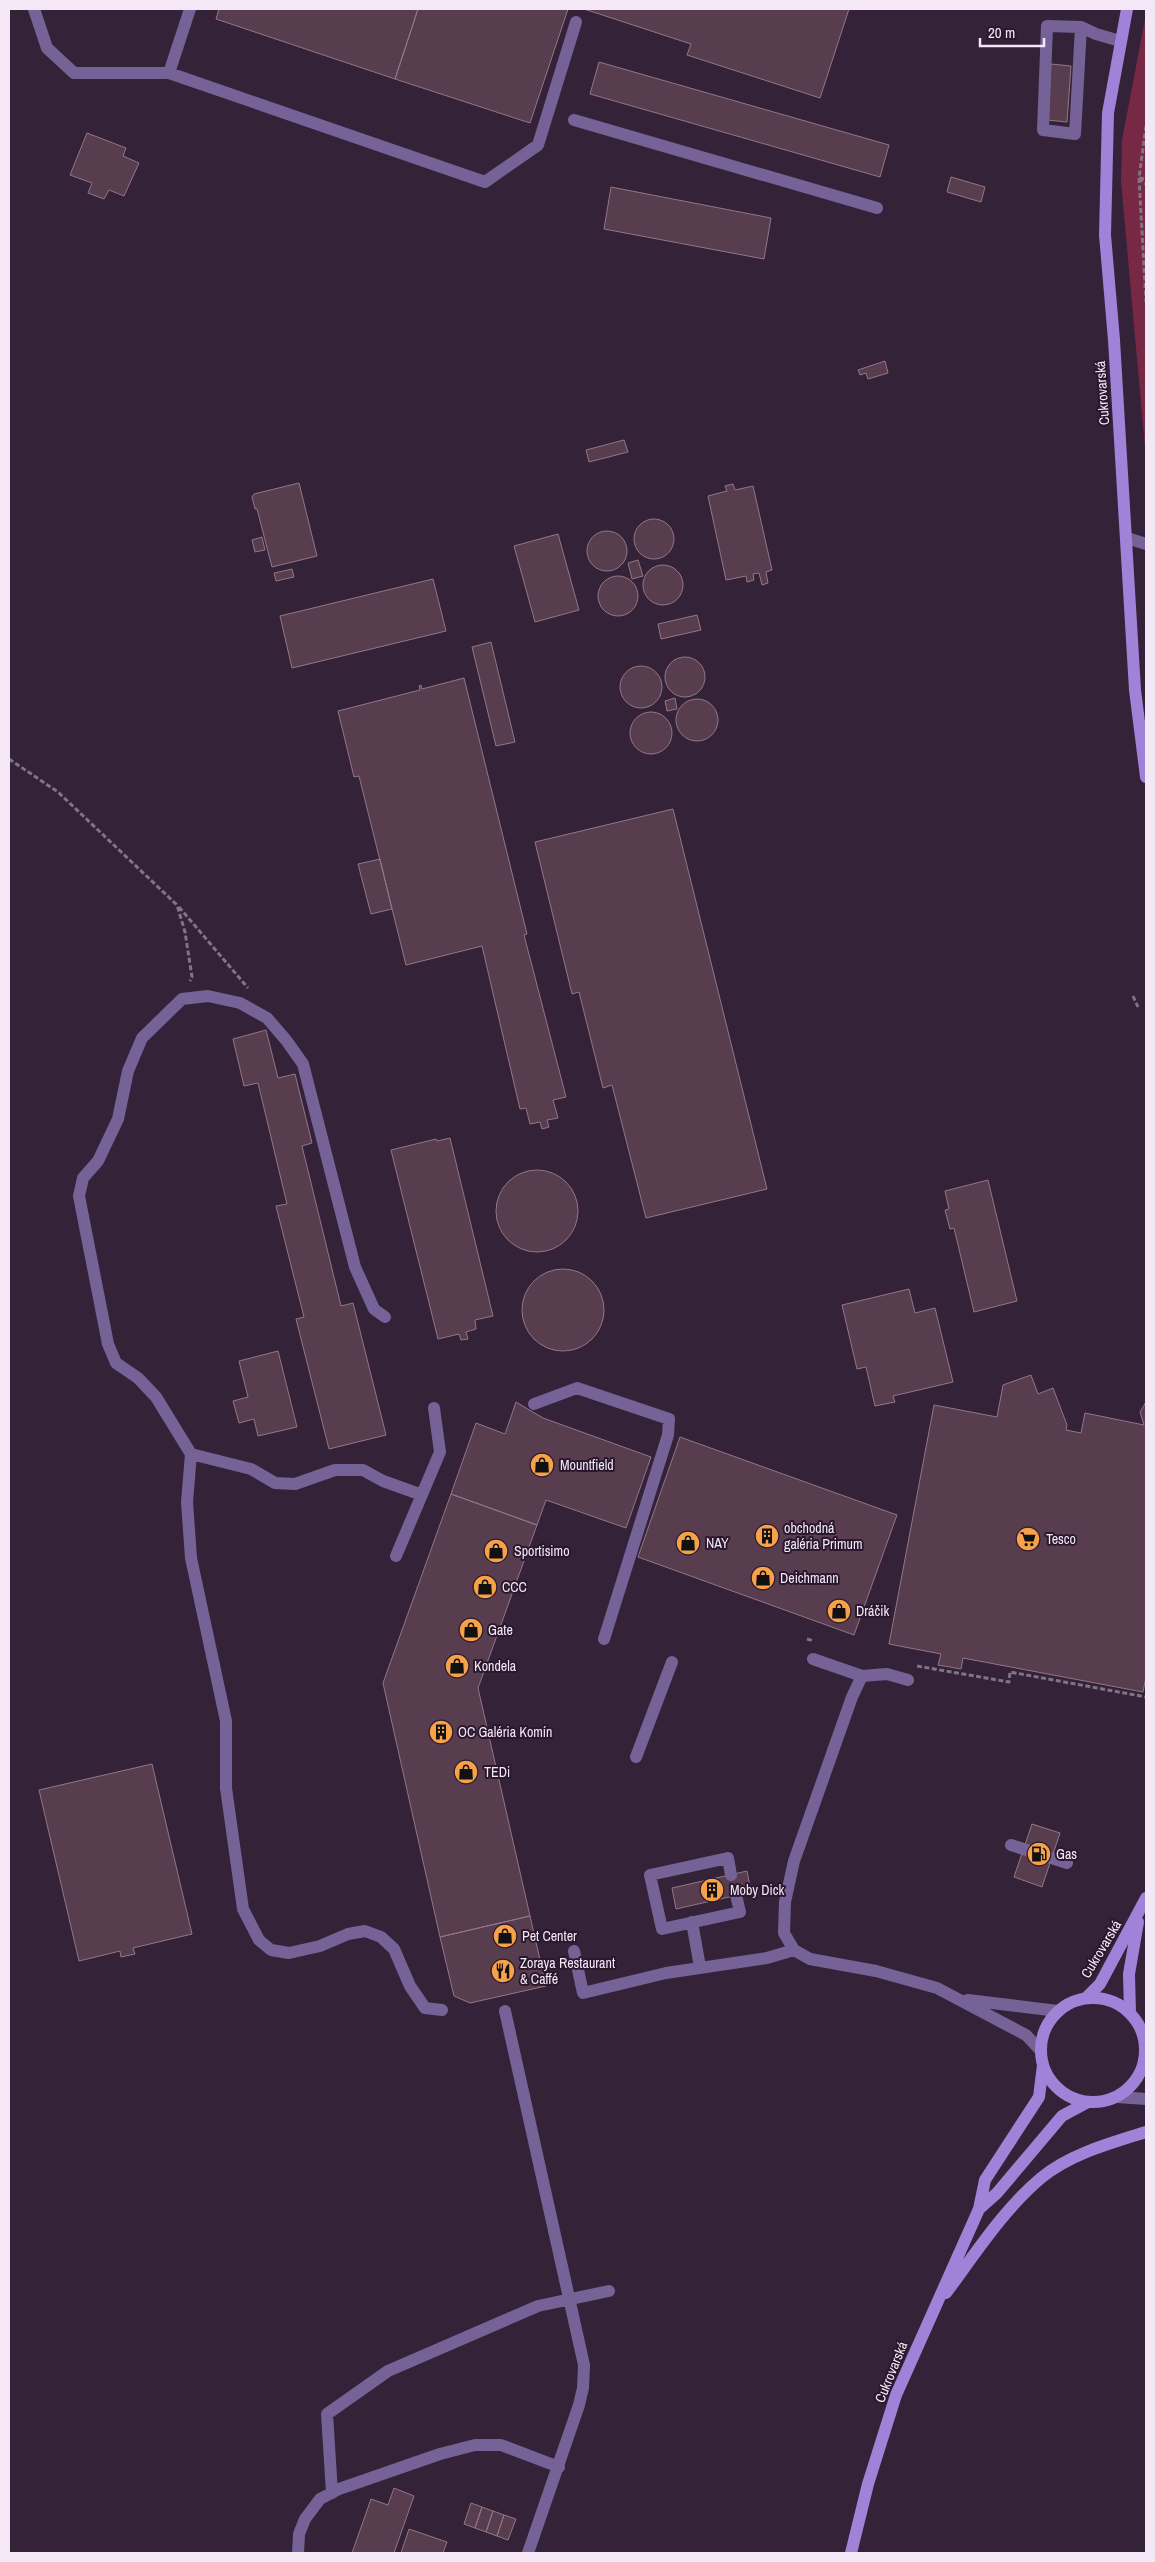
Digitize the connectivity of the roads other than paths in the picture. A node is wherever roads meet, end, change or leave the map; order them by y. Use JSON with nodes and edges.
{"nodes":[{"id":1,"x":34,"y":9,"type":"edge"},
{"id":2,"x":190,"y":9,"type":"edge"},
{"id":3,"x":1127,"y":9,"type":"edge"},
{"id":4,"x":576,"y":22,"type":"dead end"},
{"id":5,"x":1081,"y":27,"type":"junction"},
{"id":6,"x":1120,"y":40,"type":"junction"},
{"id":7,"x":169,"y":74,"type":"junction"},
{"id":8,"x":574,"y":120,"type":"dead end"},
{"id":9,"x":877,"y":208,"type":"dead end"},
{"id":10,"x":1127,"y":538,"type":"junction"},
{"id":11,"x":1146,"y":544,"type":"edge"},
{"id":12,"x":1146,"y":777,"type":"edge"},
{"id":13,"x":385,"y":1317,"type":"dead end"},
{"id":14,"x":534,"y":1404,"type":"dead end"},
{"id":15,"x":434,"y":1408,"type":"dead end"},
{"id":16,"x":191,"y":1454,"type":"junction"},
{"id":17,"x":422,"y":1495,"type":"junction"},
{"id":18,"x":396,"y":1556,"type":"dead end"},
{"id":19,"x":604,"y":1638,"type":"dead end"},
{"id":20,"x":813,"y":1659,"type":"dead end"},
{"id":21,"x":672,"y":1662,"type":"dead end"},
{"id":22,"x":862,"y":1676,"type":"junction"},
{"id":23,"x":908,"y":1680,"type":"dead end"},
{"id":24,"x":636,"y":1757,"type":"dead end"},
{"id":25,"x":1011,"y":1845,"type":"dead end"},
{"id":26,"x":1067,"y":1863,"type":"dead end"},
{"id":27,"x":731,"y":1875,"type":"dead end"},
{"id":28,"x":736,"y":1896,"type":"dead end"},
{"id":29,"x":1146,"y":1898,"type":"edge"},
{"id":30,"x":1139,"y":1913,"type":"junction"},
{"id":31,"x":692,"y":1922,"type":"junction"},
{"id":32,"x":794,"y":1950,"type":"junction"},
{"id":33,"x":574,"y":1951,"type":"dead end"},
{"id":34,"x":700,"y":1967,"type":"junction"},
{"id":35,"x":1086,"y":1998,"type":"junction"},
{"id":36,"x":961,"y":1999,"type":"junction"},
{"id":37,"x":442,"y":2010,"type":"dead end"},
{"id":38,"x":505,"y":2011,"type":"dead end"},
{"id":39,"x":1058,"y":2011,"type":"junction"},
{"id":40,"x":1130,"y":2013,"type":"junction"},
{"id":41,"x":1041,"y":2051,"type":"junction"},
{"id":42,"x":1145,"y":2061,"type":"edge"},
{"id":43,"x":1043,"y":2065,"type":"junction"},
{"id":44,"x":1116,"y":2097,"type":"junction"},
{"id":45,"x":1146,"y":2099,"type":"edge"},
{"id":46,"x":1088,"y":2102,"type":"junction"},
{"id":47,"x":1146,"y":2132,"type":"edge"},
{"id":48,"x":979,"y":2209,"type":"junction"},
{"id":49,"x":609,"y":2291,"type":"dead end"},
{"id":50,"x":570,"y":2299,"type":"junction"},
{"id":51,"x":932,"y":2310,"type":"junction"},
{"id":52,"x":560,"y":2467,"type":"junction"},
{"id":53,"x":332,"y":2493,"type":"junction"},
{"id":54,"x":298,"y":2553,"type":"edge"},
{"id":55,"x":528,"y":2553,"type":"edge"},
{"id":56,"x":852,"y":2553,"type":"edge"}],
"edges":[{"from":1,"to":7,"type":"street"},
{"from":2,"to":7,"type":"street"},
{"from":3,"to":6,"type":"main road","name":"Cukrovarská"},
{"from":4,"to":7,"type":"street"},
{"from":5,"to":5,"type":"street"},
{"from":5,"to":6,"type":"street"},
{"from":6,"to":10,"type":"main road","name":"Cukrovarská"},
{"from":8,"to":9,"type":"street"},
{"from":10,"to":11,"type":"street"},
{"from":10,"to":12,"type":"main road","name":"Cukrovarská"},
{"from":13,"to":16,"type":"street"},
{"from":14,"to":19,"type":"street"},
{"from":15,"to":17,"type":"street"},
{"from":16,"to":17,"type":"street"},
{"from":16,"to":37,"type":"street"},
{"from":17,"to":18,"type":"street"},
{"from":20,"to":22,"type":"street"},
{"from":21,"to":24,"type":"street"},
{"from":22,"to":23,"type":"street"},
{"from":22,"to":32,"type":"street"},
{"from":25,"to":26,"type":"street"},
{"from":27,"to":31,"type":"street"},
{"from":28,"to":31,"type":"street"},
{"from":29,"to":30,"type":"main road","name":"Cukrovarská"},
{"from":30,"to":35,"type":"main road","name":"Cukrovarská"},
{"from":30,"to":40,"type":"main road","name":"Cukrovarská"},
{"from":31,"to":34,"type":"street"},
{"from":32,"to":34,"type":"street"},
{"from":32,"to":36,"type":"street"},
{"from":33,"to":34,"type":"street"},
{"from":35,"to":39,"type":"main road","name":"Cukrovarská"},
{"from":35,"to":40,"type":"main road","name":"Cukrovarská"},
{"from":36,"to":39,"type":"street"},
{"from":36,"to":41,"type":"street"},
{"from":38,"to":50,"type":"street"},
{"from":39,"to":41,"type":"main road","name":"Cukrovarská"},
{"from":40,"to":42,"type":"main road","name":"Cukrovarská"},
{"from":41,"to":43,"type":"main road","name":"Cukrovarská"},
{"from":42,"to":44,"type":"main road","name":"Cukrovarská"},
{"from":43,"to":46,"type":"main road","name":"Cukrovarská"},
{"from":43,"to":48,"type":"main road","name":"Cukrovarská"},
{"from":44,"to":45,"type":"street"},
{"from":44,"to":46,"type":"main road","name":"Cukrovarská"},
{"from":46,"to":48,"type":"main road","name":"Cukrovarská"},
{"from":47,"to":51,"type":"main road"},
{"from":48,"to":51,"type":"main road","name":"Cukrovarská"},
{"from":49,"to":50,"type":"street"},
{"from":50,"to":52,"type":"street"},
{"from":50,"to":53,"type":"street"},
{"from":51,"to":56,"type":"main road","name":"Cukrovarská"},
{"from":52,"to":53,"type":"street"},
{"from":52,"to":55,"type":"street"},
{"from":53,"to":54,"type":"street"}]}
